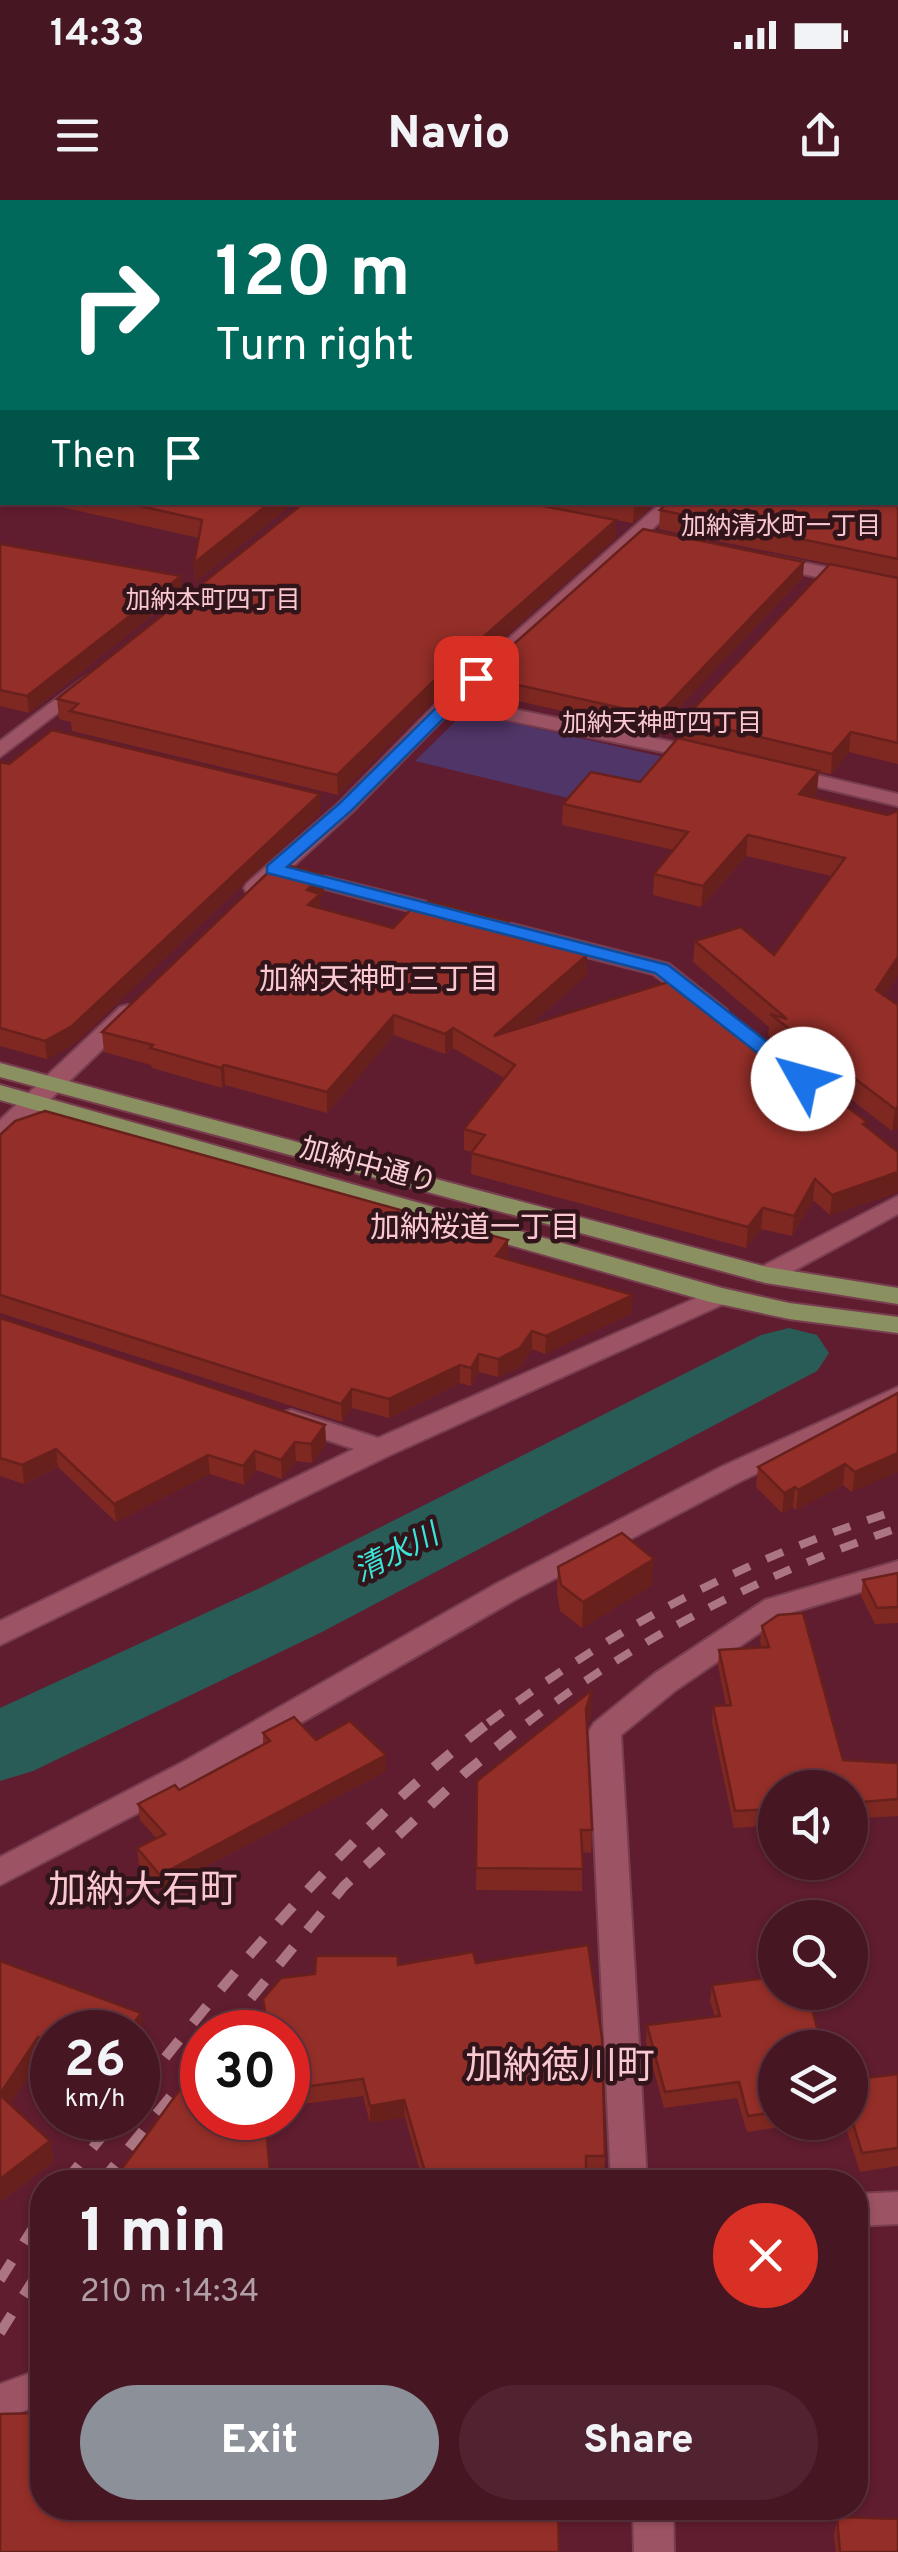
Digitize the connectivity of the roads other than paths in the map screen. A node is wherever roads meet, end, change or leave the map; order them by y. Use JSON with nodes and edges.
{"nodes":[{"id":1,"x":669,"y":505,"type":"edge"},
{"id":2,"x":747,"y":557,"type":"edge"},
{"id":3,"x":898,"y":588,"type":"edge"},
{"id":4,"x":101,"y":670,"type":"edge"},
{"id":5,"x":449,"y":702,"type":"junction"},
{"id":6,"x":0,"y":724,"type":"edge"},
{"id":7,"x":24,"y":730,"type":"junction"},
{"id":8,"x":62,"y":739,"type":"edge"},
{"id":9,"x":0,"y":751,"type":"edge"},
{"id":10,"x":734,"y":762,"type":"edge"},
{"id":11,"x":770,"y":770,"type":"edge"},
{"id":12,"x":898,"y":800,"type":"edge"},
{"id":13,"x":274,"y":870,"type":"junction"},
{"id":14,"x":246,"y":897,"type":"edge"},
{"id":15,"x":148,"y":992,"type":"edge"},
{"id":16,"x":740,"y":1030,"type":"edge"},
{"id":17,"x":0,"y":1070,"type":"edge"},
{"id":18,"x":0,"y":1092,"type":"edge"},
{"id":19,"x":44,"y":1093,"type":"junction"},
{"id":20,"x":0,"y":1134,"type":"edge"},
{"id":21,"x":898,"y":1204,"type":"edge"},
{"id":22,"x":766,"y":1274,"type":"junction"},
{"id":23,"x":719,"y":1296,"type":"junction"},
{"id":24,"x":898,"y":1296,"type":"edge"},
{"id":25,"x":898,"y":1325,"type":"edge"},
{"id":26,"x":898,"y":1396,"type":"edge"},
{"id":27,"x":272,"y":1412,"type":"edge"},
{"id":28,"x":380,"y":1448,"type":"junction"},
{"id":29,"x":898,"y":1571,"type":"edge"},
{"id":30,"x":0,"y":1634,"type":"edge"},
{"id":31,"x":0,"y":1872,"type":"edge"},
{"id":32,"x":628,"y":2170,"type":"edge"},
{"id":33,"x":898,"y":2208,"type":"edge"},
{"id":34,"x":868,"y":2209,"type":"edge"},
{"id":35,"x":30,"y":2391,"type":"edge"},
{"id":36,"x":0,"y":2402,"type":"edge"},
{"id":37,"x":653,"y":2520,"type":"edge"},
{"id":38,"x":654,"y":2552,"type":"edge"}],
"edges":[{"from":1,"to":5,"type":"street"},
{"from":2,"to":3,"type":"street"},
{"from":4,"to":7,"type":"street"},
{"from":5,"to":10,"type":"street"},
{"from":5,"to":13,"type":"street"},
{"from":6,"to":7,"type":"street"},
{"from":7,"to":8,"type":"street"},
{"from":7,"to":9,"type":"street"},
{"from":11,"to":12,"type":"street"},
{"from":13,"to":14,"type":"street"},
{"from":13,"to":16,"type":"street"},
{"from":15,"to":19,"type":"street"},
{"from":17,"to":19,"type":"highway","name":"加納中通り"},
{"from":18,"to":19,"type":"highway","name":"加納中通り"},
{"from":19,"to":20,"type":"street"},
{"from":19,"to":22,"type":"highway","name":"加納中通り"},
{"from":19,"to":23,"type":"highway","name":"加納中通り"},
{"from":21,"to":22,"type":"street"},
{"from":22,"to":24,"type":"highway","name":"加納中通り"},
{"from":23,"to":25,"type":"highway","name":"加納中通り"},
{"from":23,"to":28,"type":"street"},
{"from":26,"to":31,"type":"street"},
{"from":27,"to":28,"type":"street"},
{"from":28,"to":30,"type":"street"},
{"from":29,"to":32,"type":"street"},
{"from":33,"to":34,"type":"street"},
{"from":35,"to":36,"type":"street"},
{"from":37,"to":38,"type":"street"}]}
